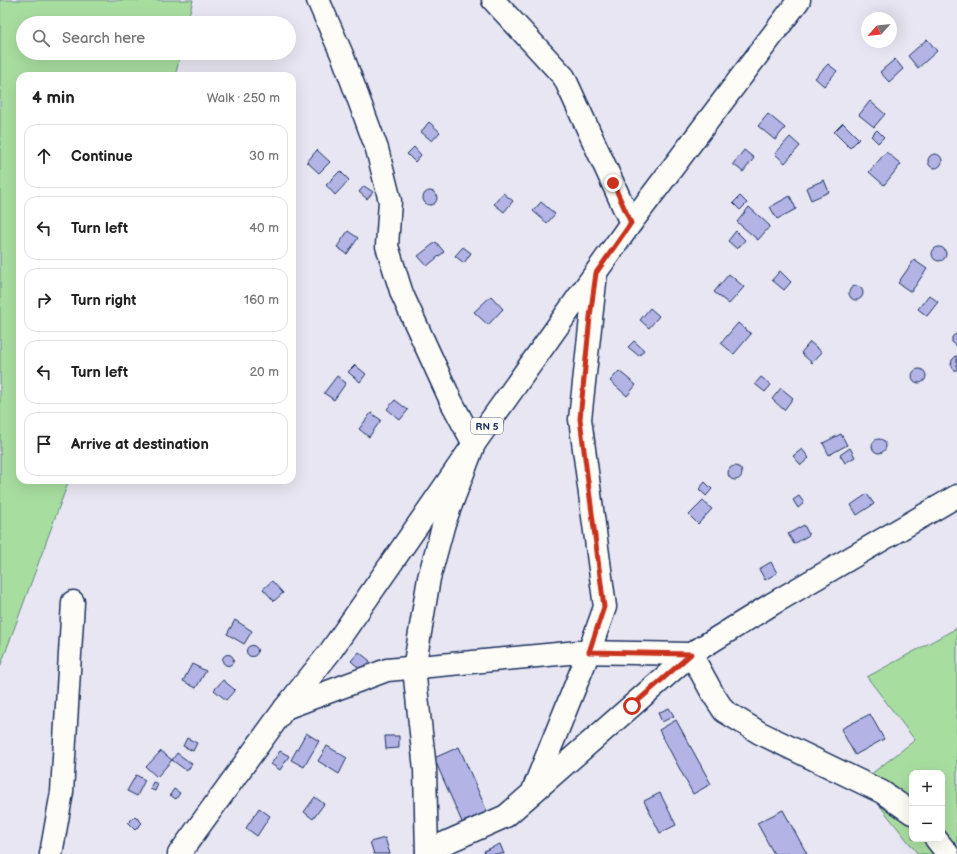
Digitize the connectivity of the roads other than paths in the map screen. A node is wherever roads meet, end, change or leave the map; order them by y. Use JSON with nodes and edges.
{"nodes":[{"id":1,"x":318,"y":0,"type":"edge"},
{"id":2,"x":493,"y":0,"type":"edge"},
{"id":3,"x":800,"y":0,"type":"edge"},
{"id":4,"x":631,"y":223,"type":"junction"},
{"id":5,"x":596,"y":273,"type":"junction"},
{"id":6,"x":474,"y":444,"type":"junction"},
{"id":7,"x":957,"y":496,"type":"edge"},
{"id":8,"x":73,"y":602,"type":"dead end"},
{"id":9,"x":589,"y":652,"type":"junction"},
{"id":10,"x":691,"y":654,"type":"junction"},
{"id":11,"x":414,"y":669,"type":"junction"},
{"id":12,"x":285,"y":708,"type":"junction"},
{"id":13,"x":532,"y":791,"type":"junction"},
{"id":14,"x":909,"y":812,"type":"edge"},
{"id":15,"x":938,"y":842,"type":"edge"},
{"id":16,"x":427,"y":852,"type":"edge"},
{"id":17,"x":51,"y":854,"type":"edge"},
{"id":18,"x":178,"y":854,"type":"edge"},
{"id":19,"x":948,"y":854,"type":"edge"}],
"edges":[{"from":1,"to":6,"type":"street"},
{"from":2,"to":4,"type":"street"},
{"from":3,"to":4,"type":"street","number":"RN 5"},
{"from":4,"to":5,"type":"street","number":"RN 5"},
{"from":5,"to":6,"type":"street","number":"RN 5"},
{"from":5,"to":9,"type":"street"},
{"from":6,"to":11,"type":"street"},
{"from":6,"to":12,"type":"street","number":"RN 5"},
{"from":7,"to":10,"type":"street"},
{"from":8,"to":17,"type":"street"},
{"from":9,"to":10,"type":"street"},
{"from":9,"to":11,"type":"street"},
{"from":9,"to":13,"type":"street"},
{"from":10,"to":13,"type":"street"},
{"from":10,"to":14,"type":"street"},
{"from":11,"to":12,"type":"street"},
{"from":11,"to":16,"type":"street"},
{"from":12,"to":18,"type":"street","number":"RN 5"},
{"from":13,"to":16,"type":"street"},
{"from":15,"to":19,"type":"street"}]}
